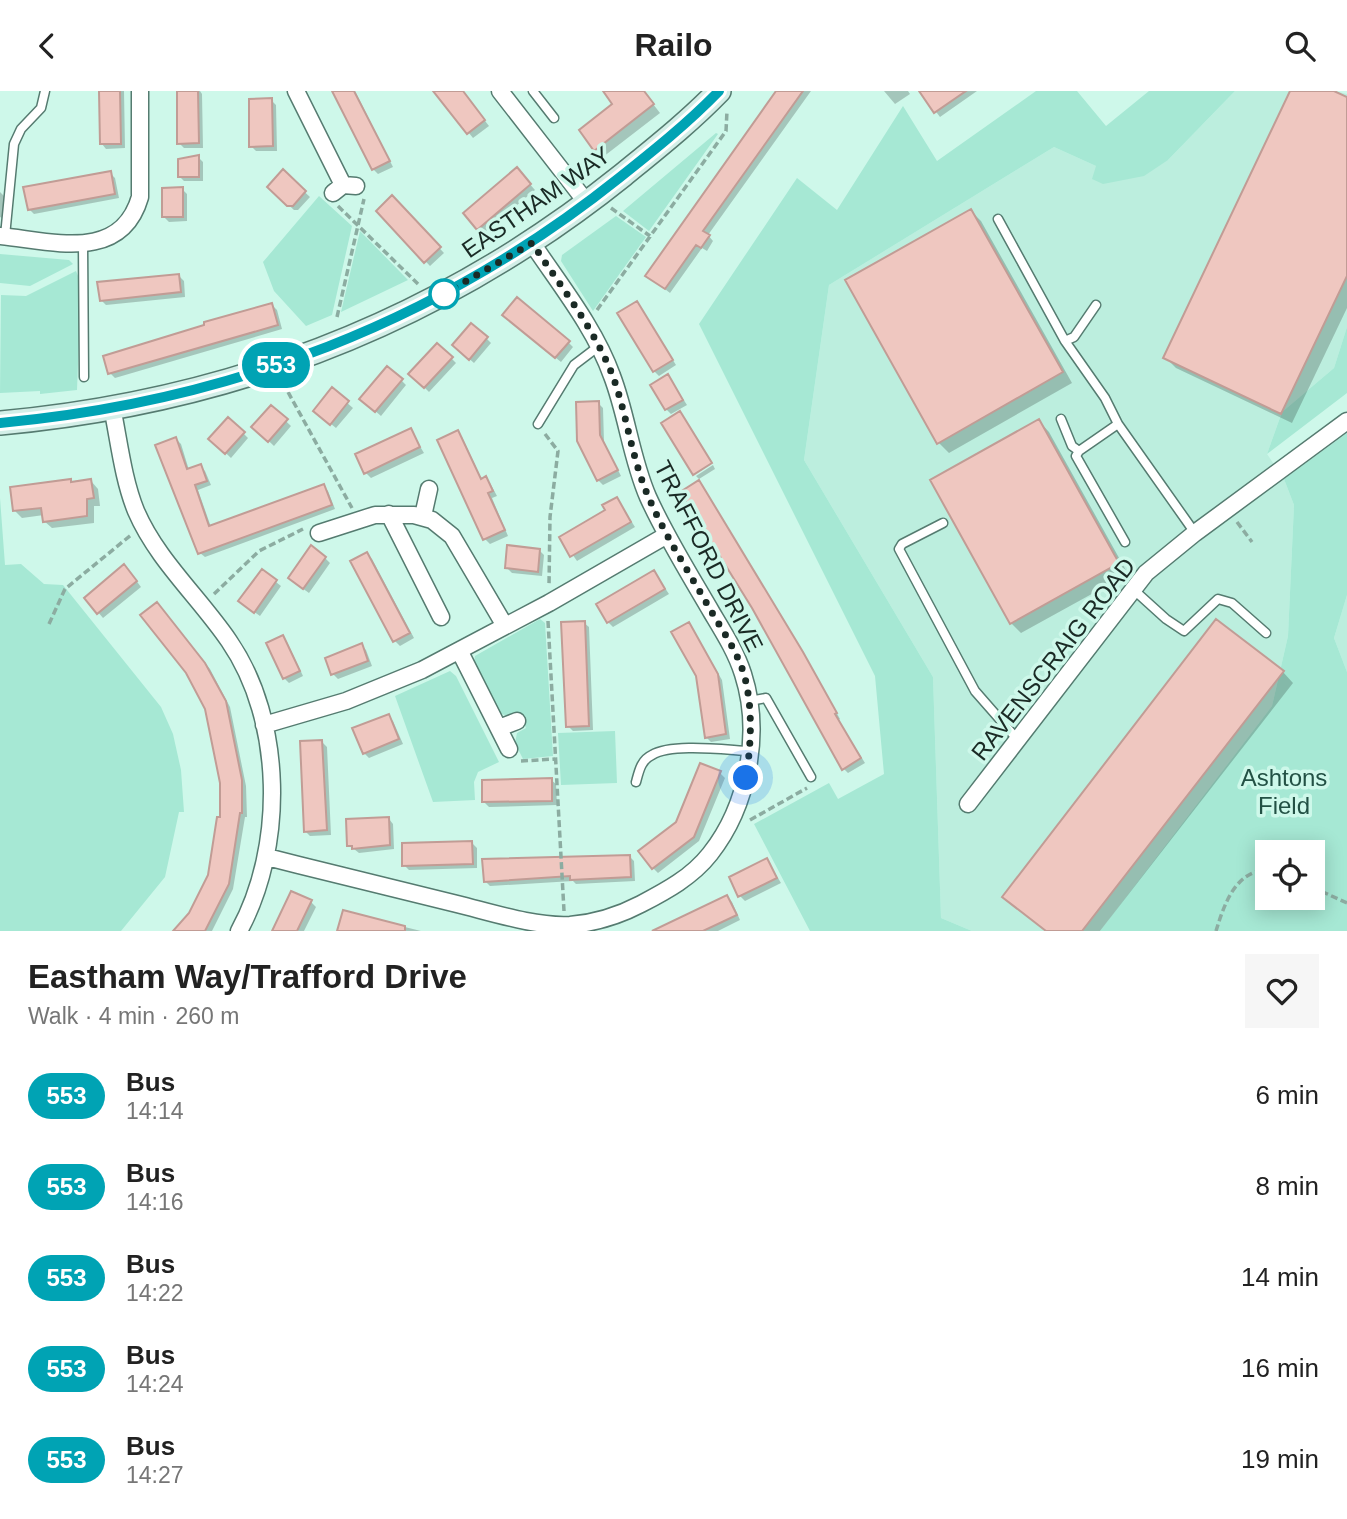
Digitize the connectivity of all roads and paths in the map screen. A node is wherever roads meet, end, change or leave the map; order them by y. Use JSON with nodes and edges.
{"nodes":[{"id":1,"x":45,"y":91,"type":"edge"},
{"id":2,"x":140,"y":91,"type":"edge"},
{"id":3,"x":296,"y":91,"type":"edge"},
{"id":4,"x":500,"y":91,"type":"edge"},
{"id":5,"x":533,"y":91,"type":"edge"},
{"id":6,"x":723,"y":98,"type":"edge"},
{"id":7,"x":554,"y":118,"type":"dead end"},
{"id":8,"x":344,"y":188,"type":"junction"},
{"id":9,"x":591,"y":200,"type":"junction"},
{"id":10,"x":998,"y":219,"type":"dead end"},
{"id":11,"x":358,"y":224,"type":"junction"},
{"id":12,"x":3,"y":236,"type":"edge"},
{"id":13,"x":650,"y":236,"type":"junction"},
{"id":14,"x":532,"y":243,"type":"junction"},
{"id":15,"x":83,"y":244,"type":"junction"},
{"id":16,"x":433,"y":300,"type":"junction"},
{"id":17,"x":1096,"y":305,"type":"dead end"},
{"id":18,"x":337,"y":317,"type":"dead end"},
{"id":19,"x":587,"y":325,"type":"junction"},
{"id":20,"x":1065,"y":341,"type":"junction"},
{"id":21,"x":599,"y":346,"type":"junction"},
{"id":22,"x":274,"y":366,"type":"junction"},
{"id":23,"x":84,"y":377,"type":"dead end"},
{"id":24,"x":112,"y":407,"type":"junction"},
{"id":25,"x":1061,"y":419,"type":"dead end"},
{"id":26,"x":1347,"y":421,"type":"edge"},
{"id":27,"x":0,"y":423,"type":"edge"},
{"id":28,"x":538,"y":423,"type":"joint"},
{"id":29,"x":1118,"y":424,"type":"junction"},
{"id":30,"x":1079,"y":451,"type":"junction"},
{"id":31,"x":429,"y":489,"type":"dead end"},
{"id":32,"x":1227,"y":509,"type":"junction"},
{"id":33,"x":389,"y":514,"type":"junction"},
{"id":34,"x":423,"y":516,"type":"junction"},
{"id":35,"x":358,"y":519,"type":"junction"},
{"id":36,"x":943,"y":523,"type":"dead end"},
{"id":37,"x":144,"y":525,"type":"junction"},
{"id":38,"x":319,"y":533,"type":"joint"},
{"id":39,"x":1195,"y":533,"type":"junction"},
{"id":40,"x":667,"y":535,"type":"junction"},
{"id":41,"x":1125,"y":542,"type":"dead end"},
{"id":42,"x":1252,"y":542,"type":"dead end"},
{"id":43,"x":443,"y":583,"type":"dead end"},
{"id":44,"x":1133,"y":590,"type":"junction"},
{"id":45,"x":427,"y":591,"type":"junction"},
{"id":46,"x":549,"y":603,"type":"junction"},
{"id":47,"x":202,"y":605,"type":"junction"},
{"id":48,"x":441,"y":617,"type":"dead end"},
{"id":49,"x":49,"y":624,"type":"dead end"},
{"id":50,"x":505,"y":627,"type":"junction"},
{"id":51,"x":1266,"y":633,"type":"dead end"},
{"id":52,"x":460,"y":652,"type":"junction"},
{"id":53,"x":749,"y":701,"type":"junction"},
{"id":54,"x":517,"y":722,"type":"dead end"},
{"id":55,"x":264,"y":725,"type":"junction"},
{"id":56,"x":499,"y":728,"type":"junction"},
{"id":57,"x":1018,"y":740,"type":"junction"},
{"id":58,"x":509,"y":749,"type":"joint"},
{"id":59,"x":750,"y":751,"type":"junction"},
{"id":60,"x":555,"y":759,"type":"junction"},
{"id":61,"x":803,"y":762,"type":"junction"},
{"id":62,"x":793,"y":769,"type":"dead end"},
{"id":63,"x":811,"y":777,"type":"joint"},
{"id":64,"x":636,"y":782,"type":"dead end"},
{"id":65,"x":968,"y":804,"type":"dead end"},
{"id":66,"x":730,"y":822,"type":"junction"},
{"id":67,"x":267,"y":857,"type":"junction"},
{"id":68,"x":1255,"y":872,"type":"edge"},
{"id":69,"x":1325,"y":893,"type":"edge"},
{"id":70,"x":1347,"y":903,"type":"edge"},
{"id":71,"x":567,"y":927,"type":"edge"},
{"id":72,"x":239,"y":931,"type":"edge"},
{"id":73,"x":1216,"y":931,"type":"edge"}],
"edges":[{"from":1,"to":12,"type":"lane"},
{"from":2,"to":15,"type":"street"},
{"from":3,"to":8,"type":"street"},
{"from":4,"to":9,"type":"street"},
{"from":5,"to":7,"type":"lane"},
{"from":6,"to":9,"type":"street","name":"EASTHAM WAY"},
{"from":6,"to":13,"type":"path"},
{"from":8,"to":11,"type":"path"},
{"from":8,"to":11,"type":"path"},
{"from":9,"to":13,"type":"path"},
{"from":9,"to":14,"type":"street","name":"EASTHAM WAY"},
{"from":10,"to":20,"type":"lane"},
{"from":11,"to":16,"type":"path"},
{"from":11,"to":18,"type":"path"},
{"from":12,"to":15,"type":"street"},
{"from":13,"to":19,"type":"path"},
{"from":14,"to":16,"type":"street","name":"EASTHAM WAY"},
{"from":14,"to":19,"type":"street","name":"TRAFFORD DRIVE"},
{"from":15,"to":23,"type":"lane"},
{"from":16,"to":22,"type":"street","name":"EASTHAM WAY"},
{"from":17,"to":20,"type":"lane"},
{"from":19,"to":21,"type":"street","name":"TRAFFORD DRIVE"},
{"from":20,"to":29,"type":"lane"},
{"from":21,"to":28,"type":"lane"},
{"from":21,"to":40,"type":"street","name":"TRAFFORD DRIVE"},
{"from":22,"to":24,"type":"street","name":"EASTHAM WAY"},
{"from":22,"to":35,"type":"path"},
{"from":24,"to":27,"type":"street","name":"EASTHAM WAY"},
{"from":24,"to":37,"type":"street"},
{"from":25,"to":30,"type":"lane"},
{"from":26,"to":32,"type":"street","name":"RAVENSCRAIG ROAD"},
{"from":28,"to":46,"type":"path"},
{"from":29,"to":30,"type":"lane"},
{"from":29,"to":39,"type":"lane"},
{"from":30,"to":41,"type":"lane"},
{"from":31,"to":34,"type":"street"},
{"from":32,"to":39,"type":"street","name":"RAVENSCRAIG ROAD"},
{"from":32,"to":42,"type":"path"},
{"from":33,"to":34,"type":"street"},
{"from":33,"to":35,"type":"street"},
{"from":33,"to":45,"type":"street"},
{"from":34,"to":50,"type":"street"},
{"from":35,"to":38,"type":"street"},
{"from":36,"to":57,"type":"lane"},
{"from":37,"to":47,"type":"street"},
{"from":37,"to":49,"type":"path"},
{"from":38,"to":47,"type":"path"},
{"from":39,"to":44,"type":"street","name":"RAVENSCRAIG ROAD"},
{"from":40,"to":46,"type":"street"},
{"from":40,"to":53,"type":"street","name":"TRAFFORD DRIVE"},
{"from":43,"to":45,"type":"street"},
{"from":44,"to":51,"type":"lane"},
{"from":44,"to":57,"type":"street","name":"RAVENSCRAIG ROAD"},
{"from":45,"to":48,"type":"street"},
{"from":46,"to":50,"type":"street"},
{"from":46,"to":60,"type":"path"},
{"from":47,"to":55,"type":"street"},
{"from":50,"to":52,"type":"street"},
{"from":52,"to":55,"type":"street"},
{"from":52,"to":56,"type":"street"},
{"from":53,"to":59,"type":"street","name":"TRAFFORD DRIVE"},
{"from":53,"to":61,"type":"lane"},
{"from":54,"to":56,"type":"street"},
{"from":55,"to":67,"type":"street"},
{"from":56,"to":58,"type":"street"},
{"from":57,"to":65,"type":"street","name":"RAVENSCRAIG ROAD"},
{"from":58,"to":60,"type":"path"},
{"from":59,"to":64,"type":"lane"},
{"from":59,"to":66,"type":"street","name":"TRAFFORD DRIVE"},
{"from":60,"to":71,"type":"path"},
{"from":61,"to":62,"type":"lane"},
{"from":61,"to":63,"type":"lane"},
{"from":63,"to":66,"type":"path"},
{"from":66,"to":71,"type":"street","name":"TRAFFORD DRIVE"},
{"from":67,"to":71,"type":"street","name":"TRAFFORD DRIVE"},
{"from":67,"to":72,"type":"street"},
{"from":68,"to":73,"type":"path"},
{"from":69,"to":70,"type":"path"}]}
